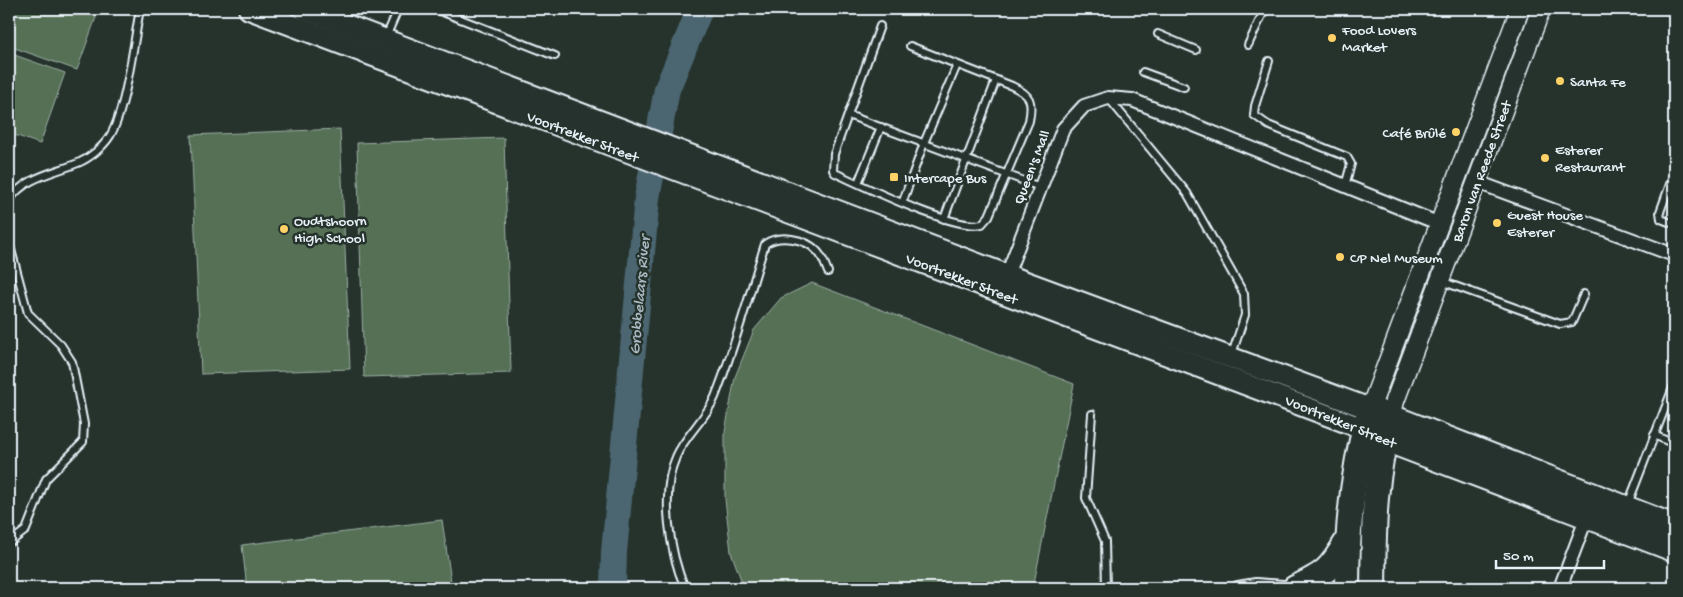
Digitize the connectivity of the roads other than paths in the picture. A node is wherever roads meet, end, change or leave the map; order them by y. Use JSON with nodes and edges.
{"nodes":[{"id":1,"x":140,"y":9,"type":"edge"},
{"id":2,"x":249,"y":9,"type":"edge"},
{"id":3,"x":304,"y":9,"type":"edge"},
{"id":4,"x":398,"y":9,"type":"edge"},
{"id":5,"x":435,"y":9,"type":"edge"},
{"id":6,"x":1265,"y":9,"type":"edge"},
{"id":7,"x":1520,"y":9,"type":"edge"},
{"id":8,"x":1543,"y":10,"type":"edge"},
{"id":9,"x":880,"y":26,"type":"dead end"},
{"id":10,"x":1158,"y":34,"type":"dead end"},
{"id":11,"x":1248,"y":45,"type":"dead end"},
{"id":12,"x":910,"y":46,"type":"dead end"},
{"id":13,"x":381,"y":48,"type":"junction"},
{"id":14,"x":1196,"y":50,"type":"dead end"},
{"id":15,"x":555,"y":56,"type":"dead end"},
{"id":16,"x":1269,"y":61,"type":"dead end"},
{"id":17,"x":957,"y":65,"type":"junction"},
{"id":18,"x":1143,"y":72,"type":"dead end"},
{"id":19,"x":996,"y":80,"type":"junction"},
{"id":20,"x":1184,"y":87,"type":"dead end"},
{"id":21,"x":1108,"y":98,"type":"junction"},
{"id":22,"x":848,"y":114,"type":"junction"},
{"id":23,"x":881,"y":127,"type":"junction"},
{"id":24,"x":924,"y":143,"type":"junction"},
{"id":25,"x":966,"y":159,"type":"junction"},
{"id":26,"x":1007,"y":175,"type":"junction"},
{"id":27,"x":1673,"y":177,"type":"edge"},
{"id":28,"x":1477,"y":182,"type":"junction"},
{"id":29,"x":858,"y":183,"type":"junction"},
{"id":30,"x":1345,"y":186,"type":"junction"},
{"id":31,"x":1040,"y":187,"type":"junction"},
{"id":32,"x":9,"y":200,"type":"edge"},
{"id":33,"x":903,"y":202,"type":"junction"},
{"id":34,"x":944,"y":219,"type":"junction"},
{"id":35,"x":1440,"y":224,"type":"junction"},
{"id":36,"x":1674,"y":224,"type":"edge"},
{"id":37,"x":9,"y":242,"type":"edge"},
{"id":38,"x":1674,"y":255,"type":"edge"},
{"id":39,"x":828,"y":272,"type":"dead end"},
{"id":40,"x":1440,"y":280,"type":"junction"},
{"id":41,"x":1003,"y":284,"type":"junction"},
{"id":42,"x":1584,"y":294,"type":"dead end"},
{"id":43,"x":1230,"y":358,"type":"junction"},
{"id":44,"x":1674,"y":385,"type":"edge"},
{"id":45,"x":1092,"y":414,"type":"dead end"},
{"id":46,"x":1378,"y":424,"type":"junction"},
{"id":47,"x":1654,"y":435,"type":"junction"},
{"id":48,"x":1674,"y":444,"type":"edge"},
{"id":49,"x":1591,"y":506,"type":"junction"},
{"id":50,"x":1623,"y":519,"type":"junction"},
{"id":51,"x":1674,"y":527,"type":"edge"},
{"id":52,"x":1347,"y":541,"type":"junction"},
{"id":53,"x":9,"y":543,"type":"edge"},
{"id":54,"x":1674,"y":549,"type":"edge"},
{"id":55,"x":685,"y":588,"type":"edge"},
{"id":56,"x":1106,"y":588,"type":"edge"},
{"id":57,"x":1238,"y":588,"type":"edge"},
{"id":58,"x":1296,"y":588,"type":"edge"},
{"id":59,"x":1347,"y":588,"type":"edge"},
{"id":60,"x":1373,"y":588,"type":"edge"},
{"id":61,"x":1560,"y":588,"type":"edge"}],
"edges":[{"from":1,"to":32,"type":"lane"},
{"from":2,"to":13,"type":"main road","name":"Voortrekker Street"},
{"from":3,"to":13,"type":"main road","name":"Voortrekker Street"},
{"from":4,"to":13,"type":"lane"},
{"from":5,"to":15,"type":"lane"},
{"from":6,"to":11,"type":"lane"},
{"from":7,"to":35,"type":"main road","name":"Baron van Reede Street"},
{"from":8,"to":28,"type":"main road","name":"Baron van Reede Street"},
{"from":9,"to":22,"type":"lane"},
{"from":10,"to":14,"type":"lane"},
{"from":12,"to":17,"type":"lane"},
{"from":13,"to":41,"type":"main road","name":"Voortrekker Street"},
{"from":13,"to":41,"type":"main road","name":"Voortrekker Street"},
{"from":16,"to":30,"type":"lane"},
{"from":17,"to":19,"type":"lane"},
{"from":17,"to":24,"type":"lane"},
{"from":18,"to":20,"type":"lane"},
{"from":19,"to":25,"type":"lane"},
{"from":19,"to":26,"type":"lane"},
{"from":21,"to":30,"type":"street","name":"Queen's Mall"},
{"from":21,"to":31,"type":"street","name":"Queen's Mall"},
{"from":21,"to":43,"type":"lane"},
{"from":22,"to":23,"type":"lane"},
{"from":22,"to":29,"type":"lane"},
{"from":23,"to":24,"type":"lane"},
{"from":23,"to":29,"type":"lane"},
{"from":24,"to":25,"type":"lane"},
{"from":24,"to":33,"type":"lane"},
{"from":25,"to":26,"type":"lane"},
{"from":25,"to":34,"type":"lane"},
{"from":26,"to":31,"type":"lane"},
{"from":26,"to":34,"type":"lane"},
{"from":27,"to":36,"type":"lane"},
{"from":28,"to":38,"type":"street"},
{"from":28,"to":40,"type":"main road","name":"Baron van Reede Street"},
{"from":29,"to":33,"type":"lane"},
{"from":30,"to":35,"type":"street","name":"Queen's Mall"},
{"from":31,"to":41,"type":"street","name":"Queen's Mall"},
{"from":33,"to":34,"type":"lane"},
{"from":35,"to":46,"type":"main road","name":"Baron van Reede Street"},
{"from":37,"to":53,"type":"lane"},
{"from":39,"to":55,"type":"lane"},
{"from":40,"to":42,"type":"lane"},
{"from":40,"to":46,"type":"main road","name":"Baron van Reede Street"},
{"from":41,"to":43,"type":"main road","name":"Voortrekker Street"},
{"from":41,"to":46,"type":"main road","name":"Voortrekker Street"},
{"from":43,"to":46,"type":"main road","name":"Voortrekker Street"},
{"from":44,"to":47,"type":"lane"},
{"from":45,"to":56,"type":"lane"},
{"from":46,"to":49,"type":"highway","name":"Voortrekker Street"},
{"from":46,"to":52,"type":"highway"},
{"from":46,"to":60,"type":"highway"},
{"from":47,"to":48,"type":"lane"},
{"from":47,"to":50,"type":"lane"},
{"from":49,"to":50,"type":"highway","name":"Voortrekker Street"},
{"from":49,"to":61,"type":"street"},
{"from":50,"to":51,"type":"highway","name":"Voortrekker Street"},
{"from":50,"to":54,"type":"highway","name":"Voortrekker Street"},
{"from":52,"to":58,"type":"highway"},
{"from":52,"to":59,"type":"highway"},
{"from":57,"to":58,"type":"street"}]}
